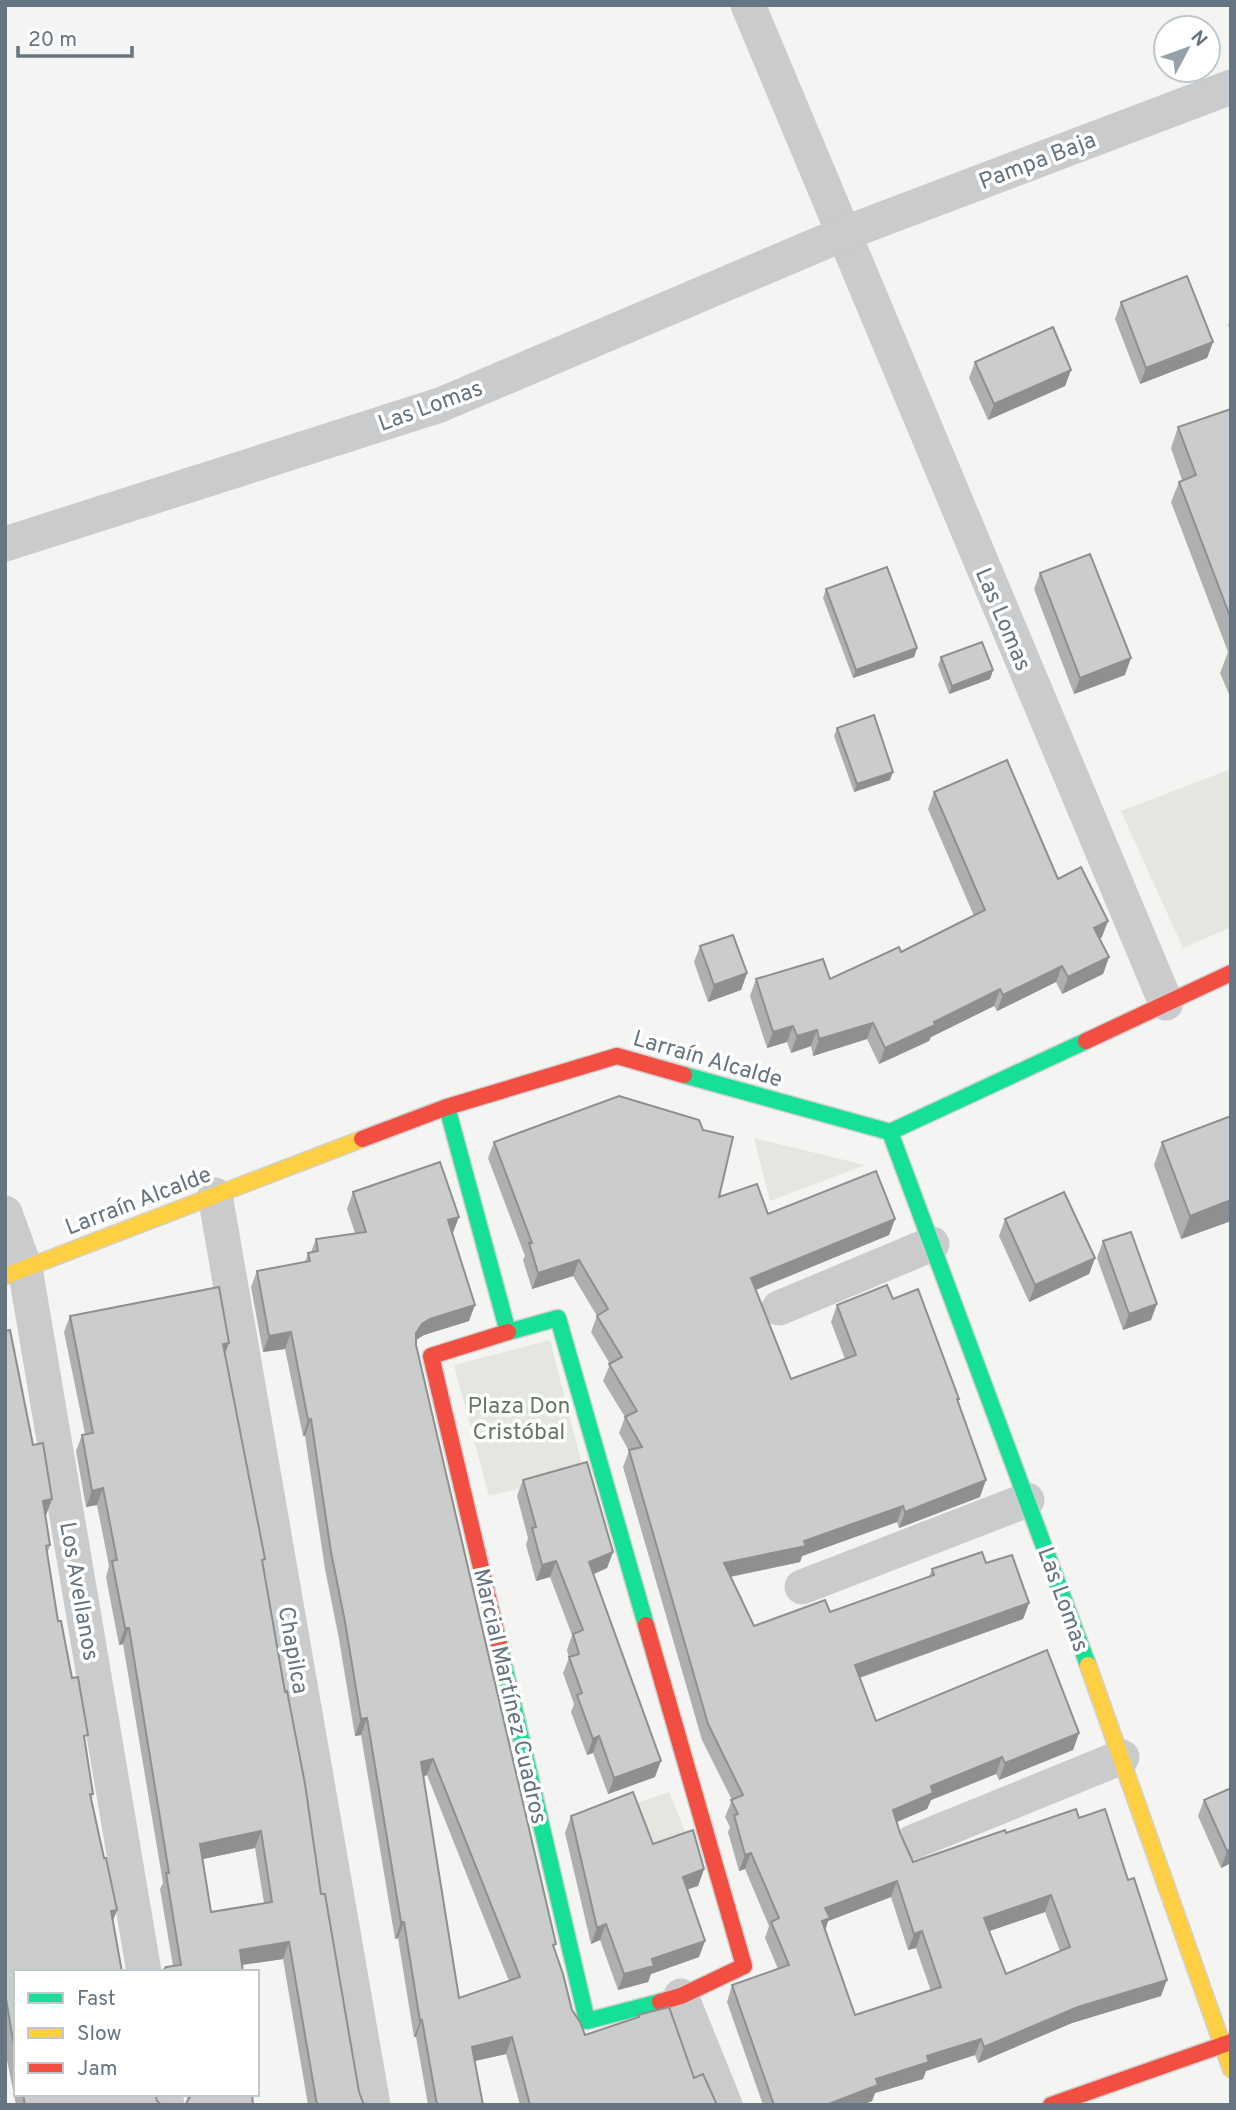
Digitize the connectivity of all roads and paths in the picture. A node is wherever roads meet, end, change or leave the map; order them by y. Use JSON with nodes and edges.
{"nodes":[{"id":1,"x":748,"y":5,"type":"edge"},
{"id":2,"x":1231,"y":86,"type":"edge"},
{"id":3,"x":843,"y":234,"type":"junction"},
{"id":4,"x":5,"y":544,"type":"edge"},
{"id":5,"x":1231,"y":974,"type":"edge"},
{"id":6,"x":1166,"y":1003,"type":"junction"},
{"id":7,"x":447,"y":1107,"type":"junction"},
{"id":8,"x":890,"y":1132,"type":"junction"},
{"id":9,"x":215,"y":1195,"type":"junction"},
{"id":10,"x":5,"y":1213,"type":"edge"},
{"id":11,"x":932,"y":1244,"type":"junction"},
{"id":12,"x":15,"y":1272,"type":"edge"},
{"id":13,"x":779,"y":1308,"type":"dead end"},
{"id":14,"x":508,"y":1332,"type":"junction"},
{"id":15,"x":1027,"y":1500,"type":"junction"},
{"id":16,"x":802,"y":1587,"type":"dead end"},
{"id":17,"x":1122,"y":1757,"type":"junction"},
{"id":18,"x":913,"y":1842,"type":"dead end"},
{"id":19,"x":144,"y":1970,"type":"edge"},
{"id":20,"x":681,"y":1996,"type":"junction"},
{"id":21,"x":1227,"y":2043,"type":"edge"},
{"id":22,"x":1231,"y":2069,"type":"edge"},
{"id":23,"x":373,"y":2105,"type":"edge"},
{"id":24,"x":725,"y":2105,"type":"edge"},
{"id":25,"x":1051,"y":2105,"type":"edge"}],
"edges":[{"from":1,"to":3,"type":"street","name":"Las Lomas"},
{"from":2,"to":3,"type":"street","name":"Pampa Baja"},
{"from":3,"to":4,"type":"street","name":"Las Lomas"},
{"from":3,"to":6,"type":"street","name":"Las Lomas"},
{"from":5,"to":6,"type":"street"},
{"from":6,"to":8,"type":"street"},
{"from":7,"to":8,"type":"street","name":"Larraín Alcalde"},
{"from":7,"to":9,"type":"street","name":"Larraín Alcalde"},
{"from":7,"to":14,"type":"street"},
{"from":8,"to":11,"type":"street","name":"Las Lomas"},
{"from":9,"to":12,"type":"street","name":"Larraín Alcalde"},
{"from":9,"to":23,"type":"street","name":"Chapilca"},
{"from":10,"to":12,"type":"street","name":"Los Avellanos"},
{"from":11,"to":13,"type":"street"},
{"from":11,"to":15,"type":"street","name":"Las Lomas"},
{"from":12,"to":19,"type":"street","name":"Los Avellanos"},
{"from":14,"to":20,"type":"street","name":"Marcial Martínez Cuadros"},
{"from":14,"to":20,"type":"street","name":"Marcial Martínez Cuadros"},
{"from":15,"to":16,"type":"street"},
{"from":15,"to":17,"type":"street","name":"Las Lomas"},
{"from":17,"to":18,"type":"street"},
{"from":17,"to":21,"type":"street","name":"Las Lomas"},
{"from":20,"to":24,"type":"street"},
{"from":21,"to":22,"type":"street","name":"Las Lomas"},
{"from":21,"to":25,"type":"street"}]}
